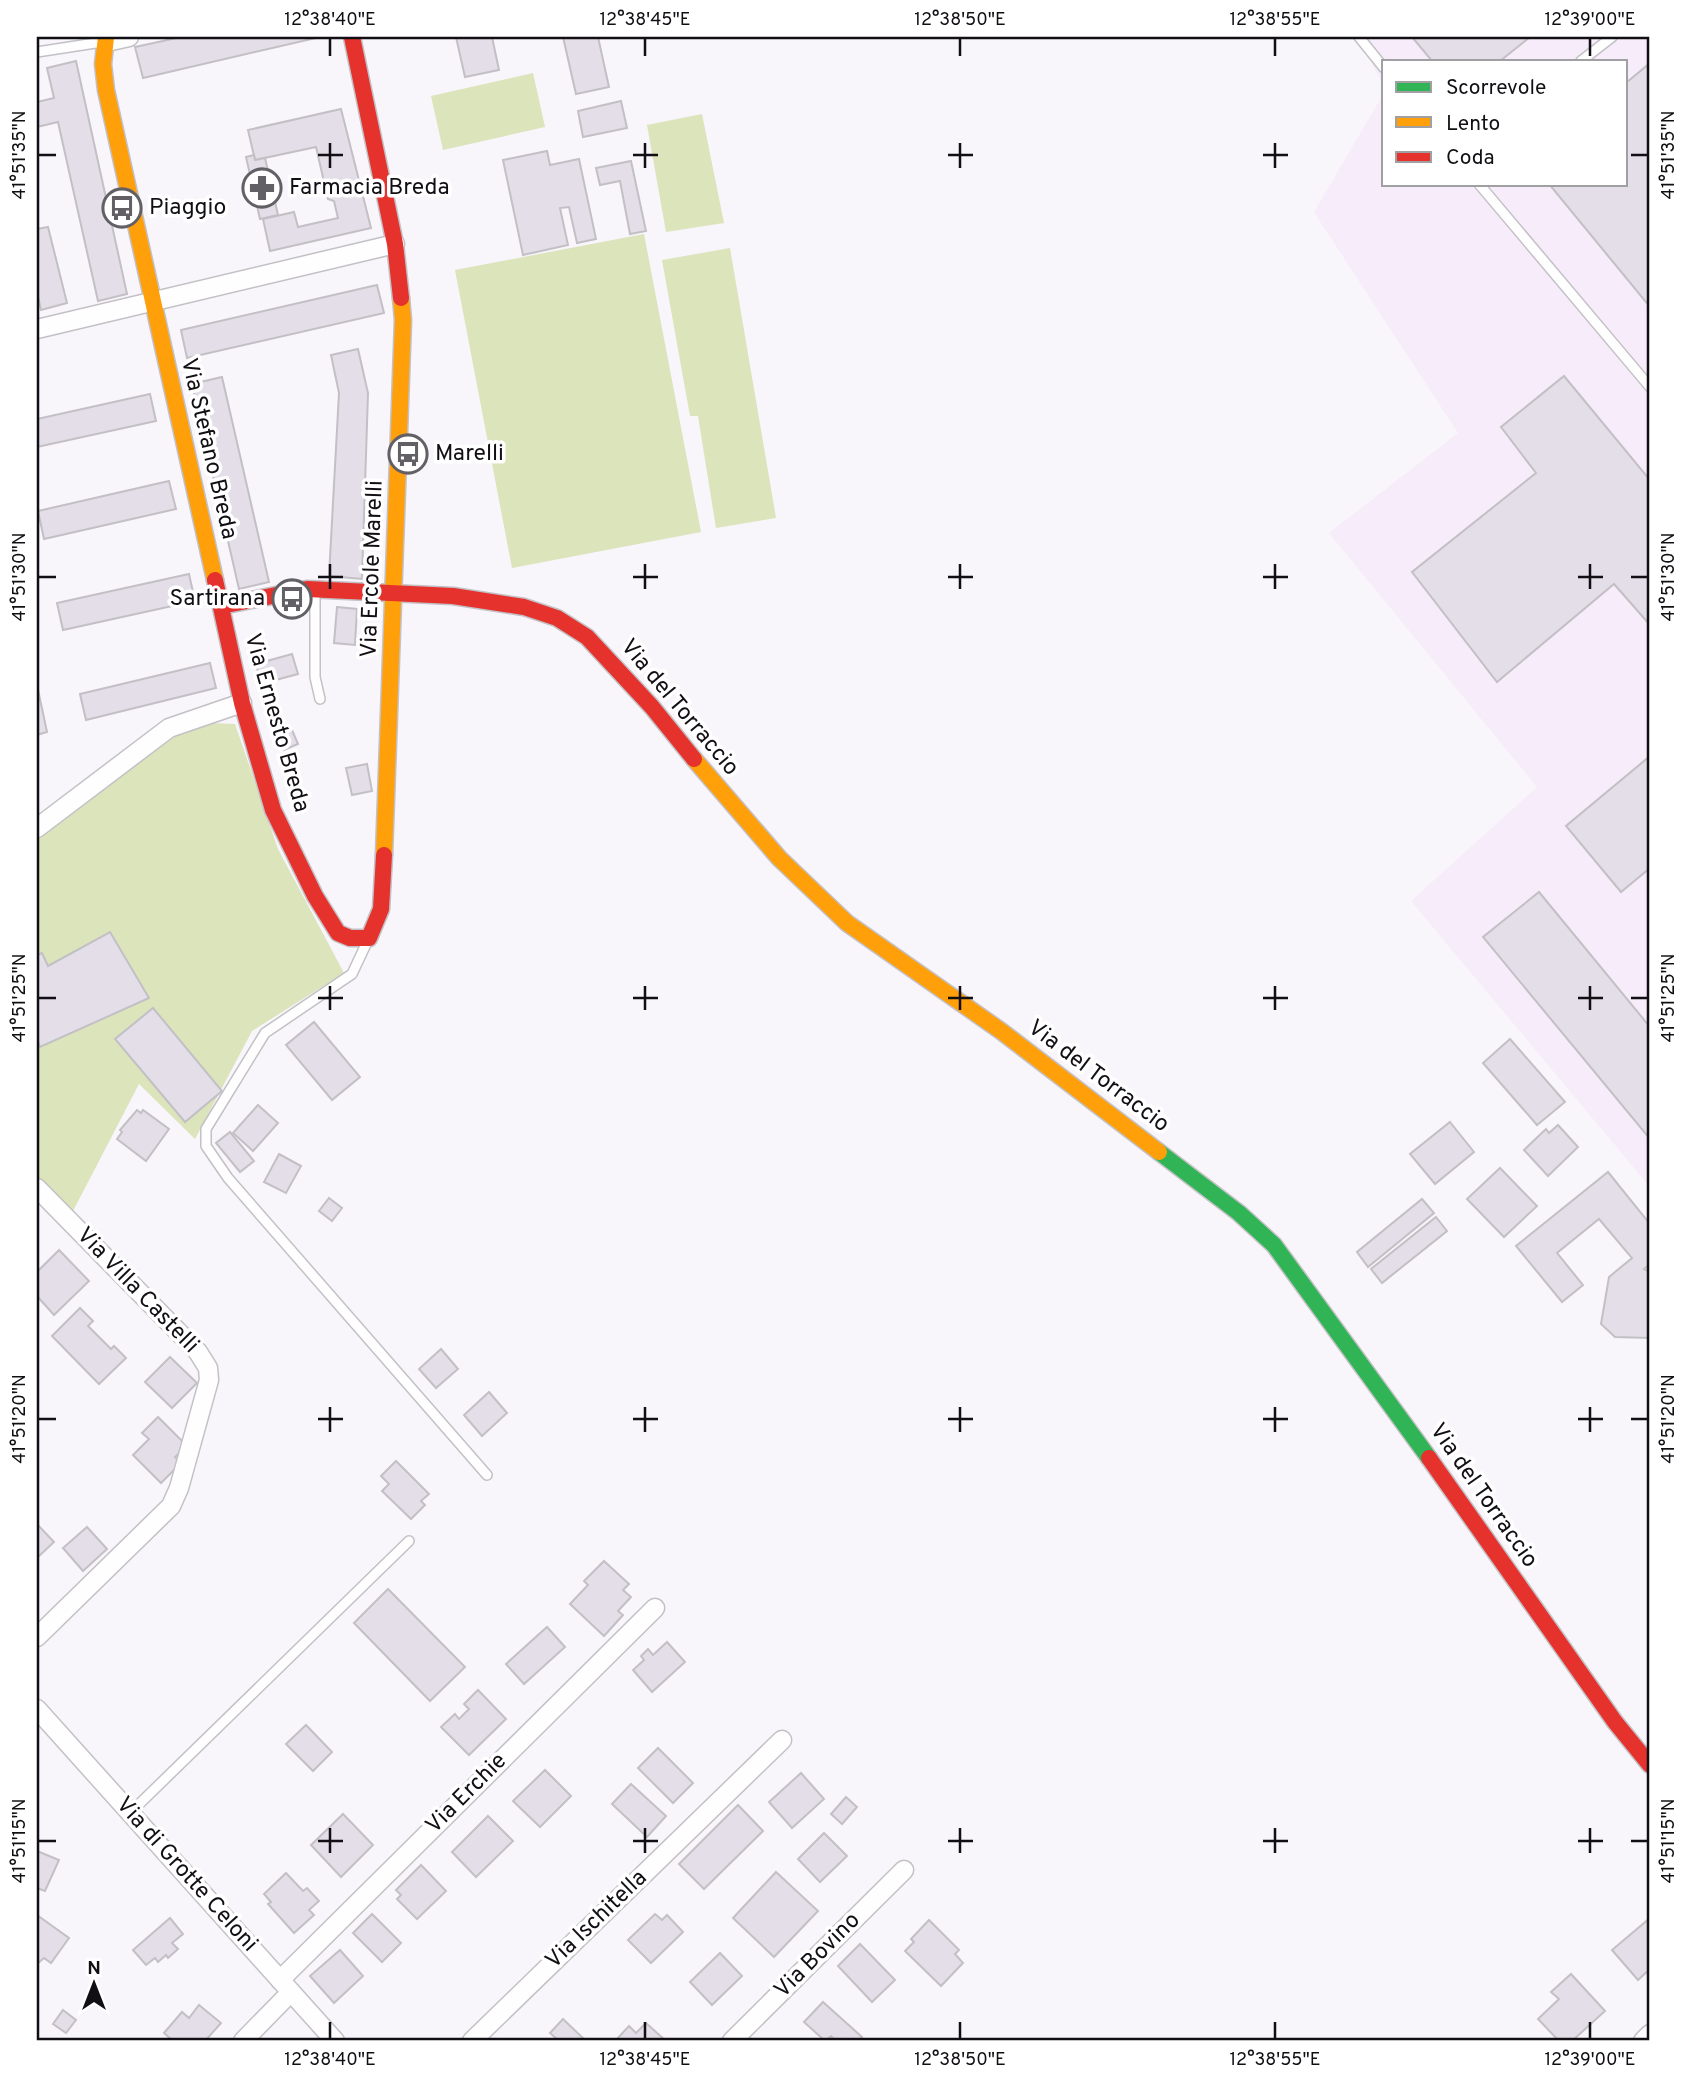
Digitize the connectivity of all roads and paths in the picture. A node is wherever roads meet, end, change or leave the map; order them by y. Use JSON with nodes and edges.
{"nodes":[{"id":1,"x":129,"y":37,"type":"edge"},
{"id":2,"x":352,"y":37,"type":"edge"},
{"id":3,"x":1359,"y":37,"type":"edge"},
{"id":4,"x":1612,"y":37,"type":"edge"},
{"id":5,"x":107,"y":39,"type":"edge"},
{"id":6,"x":37,"y":52,"type":"edge"},
{"id":7,"x":1582,"y":60,"type":"edge"},
{"id":8,"x":1382,"y":66,"type":"edge"},
{"id":9,"x":1481,"y":186,"type":"edge"},
{"id":10,"x":395,"y":244,"type":"junction"},
{"id":11,"x":151,"y":301,"type":"junction"},
{"id":12,"x":37,"y":328,"type":"edge"},
{"id":13,"x":1650,"y":387,"type":"edge"},
{"id":14,"x":315,"y":590,"type":"junction"},
{"id":15,"x":392,"y":592,"type":"junction"},
{"id":16,"x":221,"y":607,"type":"junction"},
{"id":17,"x":320,"y":699,"type":"dead end"},
{"id":18,"x":242,"y":703,"type":"junction"},
{"id":19,"x":37,"y":828,"type":"edge"},
{"id":20,"x":369,"y":938,"type":"junction"},
{"id":21,"x":37,"y":1188,"type":"edge"},
{"id":22,"x":487,"y":1475,"type":"dead end"},
{"id":23,"x":409,"y":1541,"type":"dead end"},
{"id":24,"x":655,"y":1608,"type":"dead end"},
{"id":25,"x":37,"y":1637,"type":"edge"},
{"id":26,"x":37,"y":1709,"type":"edge"},
{"id":27,"x":782,"y":1740,"type":"dead end"},
{"id":28,"x":1650,"y":1765,"type":"edge"},
{"id":29,"x":130,"y":1813,"type":"junction"},
{"id":30,"x":904,"y":1870,"type":"dead end"},
{"id":31,"x":286,"y":1986,"type":"junction"},
{"id":32,"x":1650,"y":2034,"type":"edge"},
{"id":33,"x":243,"y":2041,"type":"edge"},
{"id":34,"x":335,"y":2041,"type":"edge"},
{"id":35,"x":472,"y":2041,"type":"edge"},
{"id":36,"x":732,"y":2041,"type":"edge"},
{"id":37,"x":1643,"y":2041,"type":"edge"}],
"edges":[{"from":1,"to":5,"type":"street"},
{"from":2,"to":10,"type":"street","name":"Via Ercole Marelli"},
{"from":3,"to":8,"type":"lane"},
{"from":4,"to":7,"type":"lane"},
{"from":5,"to":6,"type":"lane"},
{"from":5,"to":11,"type":"street","name":"Via Stefano Breda"},
{"from":9,"to":13,"type":"lane"},
{"from":10,"to":11,"type":"street"},
{"from":10,"to":15,"type":"street","name":"Via Ercole Marelli"},
{"from":11,"to":12,"type":"street"},
{"from":11,"to":16,"type":"street","name":"Via Stefano Breda"},
{"from":14,"to":15,"type":"street","name":"Via del Torraccio"},
{"from":14,"to":16,"type":"street","name":"Via del Torraccio"},
{"from":14,"to":17,"type":"lane"},
{"from":15,"to":20,"type":"street","name":"Via Ercole Marelli"},
{"from":15,"to":28,"type":"street","name":"Via del Torraccio"},
{"from":16,"to":18,"type":"street","name":"Via Ernesto Breda"},
{"from":18,"to":19,"type":"street"},
{"from":18,"to":20,"type":"street","name":"Via Ernesto Breda"},
{"from":20,"to":22,"type":"lane"},
{"from":21,"to":25,"type":"street","name":"Via Villa Castelli"},
{"from":23,"to":29,"type":"lane"},
{"from":24,"to":31,"type":"street","name":"Via Erchie"},
{"from":26,"to":29,"type":"street","name":"Via di Grotte Celoni"},
{"from":27,"to":35,"type":"street","name":"Via Ischitella"},
{"from":29,"to":31,"type":"street","name":"Via di Grotte Celoni"},
{"from":30,"to":36,"type":"street","name":"Via Bovino"},
{"from":31,"to":33,"type":"street","name":"Via Erchie"},
{"from":31,"to":34,"type":"street","name":"Via di Grotte Celoni"},
{"from":32,"to":37,"type":"street"}]}
